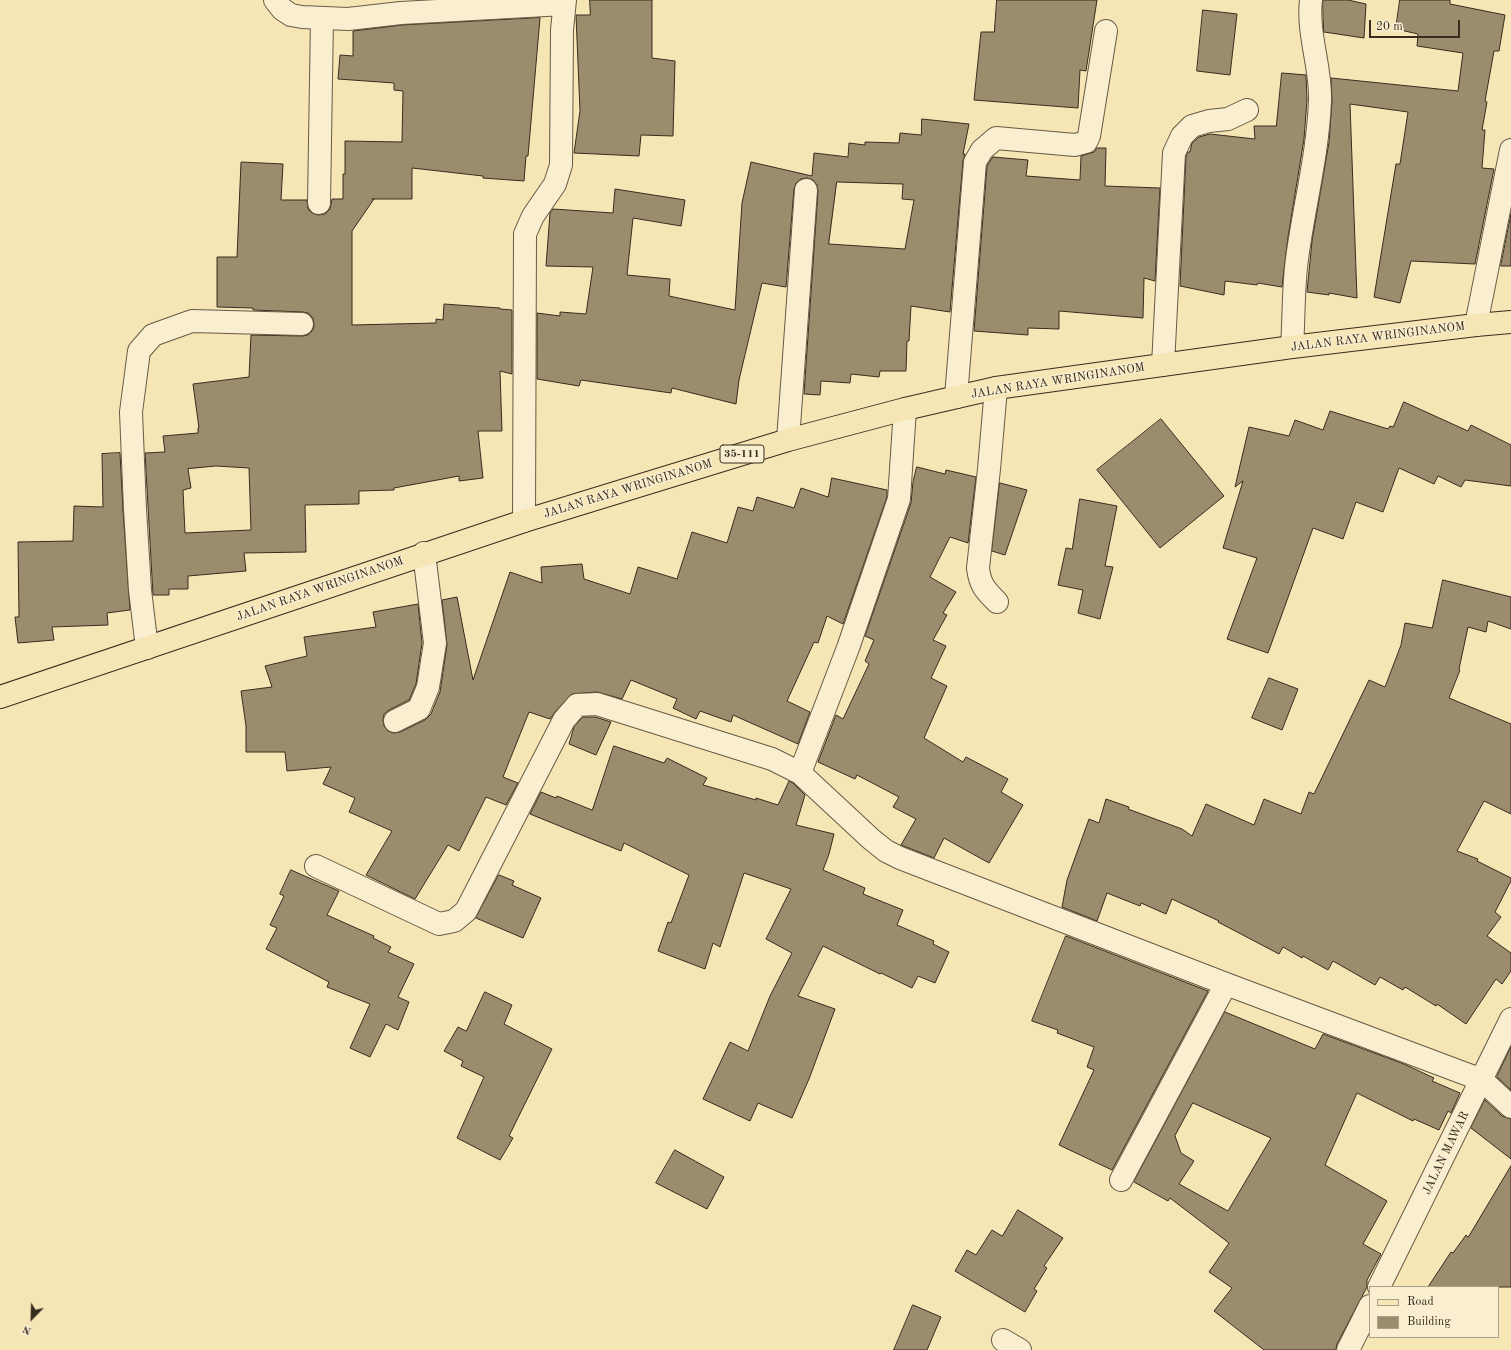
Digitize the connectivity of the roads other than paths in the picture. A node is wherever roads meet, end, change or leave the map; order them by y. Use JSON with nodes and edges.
{"nodes":[{"id":1,"x":275,"y":0,"type":"edge"},
{"id":2,"x":1311,"y":0,"type":"edge"},
{"id":3,"x":565,"y":2,"type":"edge"},
{"id":4,"x":322,"y":18,"type":"junction"},
{"id":5,"x":1106,"y":31,"type":"dead end"},
{"id":6,"x":1247,"y":110,"type":"dead end"},
{"id":7,"x":1511,"y":150,"type":"edge"},
{"id":8,"x":806,"y":190,"type":"dead end"},
{"id":9,"x":319,"y":204,"type":"dead end"},
{"id":10,"x":1511,"y":322,"type":"edge"},
{"id":11,"x":302,"y":324,"type":"dead end"},
{"id":12,"x":1476,"y":325,"type":"junction"},
{"id":13,"x":1292,"y":347,"type":"junction"},
{"id":14,"x":1163,"y":365,"type":"junction"},
{"id":15,"x":996,"y":388,"type":"junction"},
{"id":16,"x":956,"y":397,"type":"junction"},
{"id":17,"x":905,"y":409,"type":"junction"},
{"id":18,"x":788,"y":440,"type":"junction"},
{"id":19,"x":524,"y":521,"type":"junction"},
{"id":20,"x":424,"y":553,"type":"junction"},
{"id":21,"x":997,"y":602,"type":"dead end"},
{"id":22,"x":147,"y":648,"type":"junction"},
{"id":23,"x":0,"y":697,"type":"edge"},
{"id":24,"x":395,"y":721,"type":"dead end"},
{"id":25,"x":800,"y":773,"type":"junction"},
{"id":26,"x":316,"y":866,"type":"dead end"},
{"id":27,"x":1226,"y":984,"type":"junction"},
{"id":28,"x":1510,"y":1024,"type":"edge"},
{"id":29,"x":1482,"y":1080,"type":"junction"},
{"id":30,"x":1511,"y":1107,"type":"edge"},
{"id":31,"x":1122,"y":1180,"type":"dead end"},
{"id":32,"x":1379,"y":1286,"type":"edge"},
{"id":33,"x":1369,"y":1308,"type":"edge"},
{"id":34,"x":1348,"y":1350,"type":"edge"}],
"edges":[{"from":1,"to":4,"type":"street"},
{"from":2,"to":13,"type":"street"},
{"from":3,"to":4,"type":"street"},
{"from":3,"to":19,"type":"street"},
{"from":4,"to":9,"type":"street"},
{"from":5,"to":16,"type":"street"},
{"from":6,"to":14,"type":"street"},
{"from":7,"to":12,"type":"street"},
{"from":8,"to":18,"type":"street"},
{"from":10,"to":12,"type":"main road","name":"JALAN RAYA WRINGINANOM","number":"35-111"},
{"from":11,"to":22,"type":"street"},
{"from":12,"to":13,"type":"main road","name":"JALAN RAYA WRINGINANOM","number":"35-111"},
{"from":13,"to":14,"type":"main road","name":"JALAN RAYA WRINGINANOM","number":"35-111"},
{"from":14,"to":15,"type":"main road","name":"JALAN RAYA WRINGINANOM","number":"35-111"},
{"from":15,"to":16,"type":"main road","name":"JALAN RAYA WRINGINANOM","number":"35-111"},
{"from":15,"to":21,"type":"street"},
{"from":16,"to":17,"type":"main road","name":"JALAN RAYA WRINGINANOM","number":"35-111"},
{"from":17,"to":18,"type":"main road","name":"JALAN RAYA WRINGINANOM","number":"35-111"},
{"from":17,"to":25,"type":"street"},
{"from":18,"to":19,"type":"main road","name":"JALAN RAYA WRINGINANOM","number":"35-111"},
{"from":19,"to":20,"type":"main road","name":"JALAN RAYA WRINGINANOM","number":"35-111"},
{"from":20,"to":22,"type":"main road","name":"JALAN RAYA WRINGINANOM","number":"35-111"},
{"from":20,"to":24,"type":"street"},
{"from":22,"to":23,"type":"main road","name":"JALAN RAYA WRINGINANOM","number":"35-111"},
{"from":25,"to":26,"type":"street"},
{"from":25,"to":27,"type":"street"},
{"from":27,"to":29,"type":"street"},
{"from":27,"to":31,"type":"street"},
{"from":28,"to":29,"type":"street","name":"JALAN MAWAR"},
{"from":29,"to":30,"type":"street"},
{"from":29,"to":32,"type":"street","name":"JALAN MAWAR"},
{"from":33,"to":34,"type":"street"}]}
